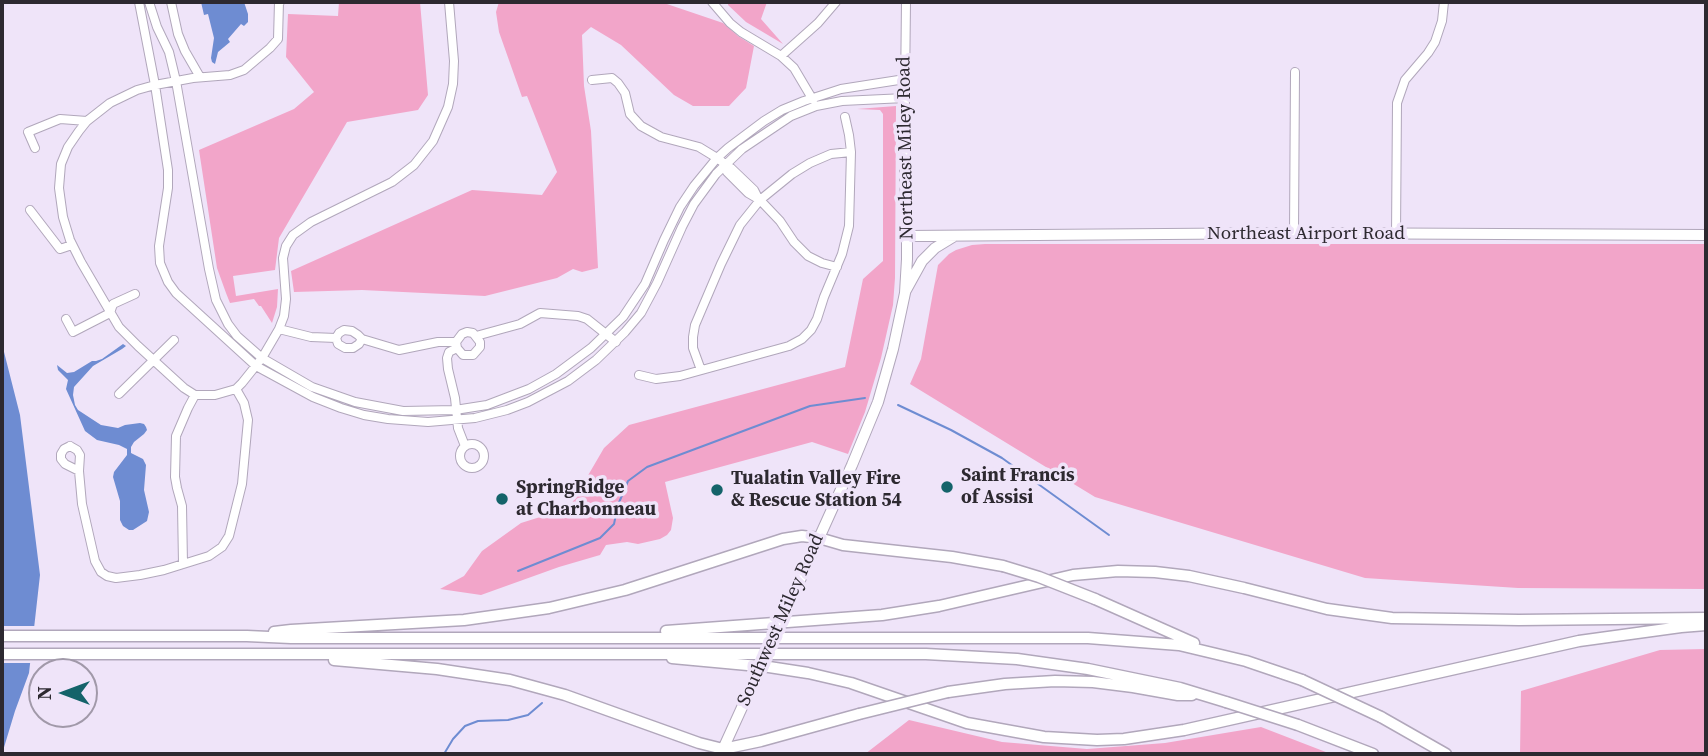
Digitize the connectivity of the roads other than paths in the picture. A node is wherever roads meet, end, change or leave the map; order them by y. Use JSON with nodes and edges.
{"nodes":[{"id":1,"x":139,"y":2,"type":"edge"},
{"id":2,"x":149,"y":2,"type":"edge"},
{"id":3,"x":171,"y":2,"type":"edge"},
{"id":4,"x":280,"y":2,"type":"edge"},
{"id":5,"x":449,"y":2,"type":"edge"},
{"id":6,"x":712,"y":2,"type":"edge"},
{"id":7,"x":836,"y":2,"type":"edge"},
{"id":8,"x":906,"y":2,"type":"edge"},
{"id":9,"x":1444,"y":2,"type":"edge"},
{"id":10,"x":781,"y":56,"type":"junction"},
{"id":11,"x":1295,"y":72,"type":"dead end"},
{"id":12,"x":201,"y":77,"type":"junction"},
{"id":13,"x":905,"y":79,"type":"junction"},
{"id":14,"x":593,"y":80,"type":"dead end"},
{"id":15,"x":176,"y":81,"type":"junction"},
{"id":16,"x":155,"y":85,"type":"junction"},
{"id":17,"x":905,"y":98,"type":"junction"},
{"id":18,"x":814,"y":102,"type":"junction"},
{"id":19,"x":845,"y":117,"type":"dead end"},
{"id":20,"x":87,"y":121,"type":"junction"},
{"id":21,"x":35,"y":148,"type":"dead end"},
{"id":22,"x":851,"y":152,"type":"junction"},
{"id":23,"x":721,"y":161,"type":"junction"},
{"id":24,"x":760,"y":200,"type":"junction"},
{"id":25,"x":30,"y":210,"type":"dead end"},
{"id":26,"x":1294,"y":233,"type":"junction"},
{"id":27,"x":956,"y":235,"type":"junction"},
{"id":28,"x":1396,"y":235,"type":"junction"},
{"id":29,"x":1706,"y":235,"type":"edge"},
{"id":30,"x":906,"y":236,"type":"junction"},
{"id":31,"x":72,"y":245,"type":"junction"},
{"id":32,"x":837,"y":267,"type":"junction"},
{"id":33,"x":905,"y":293,"type":"junction"},
{"id":34,"x":135,"y":294,"type":"dead end"},
{"id":35,"x":110,"y":313,"type":"junction"},
{"id":36,"x":66,"y":319,"type":"dead end"},
{"id":37,"x":279,"y":329,"type":"junction"},
{"id":38,"x":607,"y":334,"type":"junction"},
{"id":39,"x":477,"y":336,"type":"junction"},
{"id":40,"x":336,"y":338,"type":"junction"},
{"id":41,"x":362,"y":340,"type":"junction"},
{"id":42,"x":174,"y":341,"type":"dead end"},
{"id":43,"x":616,"y":342,"type":"junction"},
{"id":44,"x":457,"y":345,"type":"junction"},
{"id":45,"x":153,"y":359,"type":"junction"},
{"id":46,"x":259,"y":362,"type":"junction"},
{"id":47,"x":701,"y":370,"type":"junction"},
{"id":48,"x":639,"y":375,"type":"dead end"},
{"id":49,"x":236,"y":388,"type":"junction"},
{"id":50,"x":119,"y":394,"type":"dead end"},
{"id":51,"x":195,"y":396,"type":"junction"},
{"id":52,"x":455,"y":410,"type":"junction"},
{"id":53,"x":457,"y":421,"type":"junction"},
{"id":54,"x":465,"y":446,"type":"dead end"},
{"id":55,"x":79,"y":471,"type":"dead end"},
{"id":56,"x":819,"y":538,"type":"junction"},
{"id":57,"x":183,"y":564,"type":"junction"},
{"id":58,"x":1706,"y":618,"type":"edge"},
{"id":59,"x":1706,"y":625,"type":"edge"},
{"id":60,"x":2,"y":636,"type":"edge"},
{"id":61,"x":247,"y":636,"type":"junction"},
{"id":62,"x":610,"y":637,"type":"junction"},
{"id":63,"x":635,"y":653,"type":"junction"},
{"id":64,"x":2,"y":654,"type":"edge"},
{"id":65,"x":275,"y":654,"type":"junction"},
{"id":66,"x":1222,"y":655,"type":"junction"},
{"id":67,"x":1204,"y":695,"type":"junction"},
{"id":68,"x":722,"y":751,"type":"edge"},
{"id":69,"x":1373,"y":754,"type":"edge"},
{"id":70,"x":1446,"y":754,"type":"edge"}],
"edges":[{"from":1,"to":16,"type":"street"},
{"from":2,"to":15,"type":"street"},
{"from":3,"to":12,"type":"street"},
{"from":4,"to":12,"type":"street"},
{"from":5,"to":37,"type":"street"},
{"from":6,"to":10,"type":"street"},
{"from":7,"to":10,"type":"street"},
{"from":8,"to":13,"type":"street","name":"Northeast Miley Road"},
{"from":9,"to":28,"type":"street"},
{"from":10,"to":18,"type":"street"},
{"from":11,"to":26,"type":"street"},
{"from":12,"to":15,"type":"street"},
{"from":13,"to":17,"type":"street","name":"Northeast Miley Road"},
{"from":13,"to":18,"type":"street"},
{"from":14,"to":23,"type":"street"},
{"from":15,"to":16,"type":"street"},
{"from":15,"to":46,"type":"street"},
{"from":16,"to":20,"type":"street"},
{"from":16,"to":46,"type":"street"},
{"from":17,"to":18,"type":"street"},
{"from":17,"to":30,"type":"street","name":"Northeast Miley Road"},
{"from":18,"to":23,"type":"street"},
{"from":19,"to":22,"type":"street"},
{"from":20,"to":21,"type":"street"},
{"from":20,"to":31,"type":"street"},
{"from":22,"to":24,"type":"street"},
{"from":22,"to":32,"type":"street"},
{"from":23,"to":24,"type":"street"},
{"from":23,"to":38,"type":"street"},
{"from":23,"to":43,"type":"street"},
{"from":24,"to":32,"type":"street"},
{"from":24,"to":47,"type":"street"},
{"from":25,"to":31,"type":"street"},
{"from":26,"to":27,"type":"main road","name":"Northeast Airport Road"},
{"from":26,"to":28,"type":"main road","name":"Northeast Airport Road"},
{"from":27,"to":30,"type":"main road","name":"Northeast Airport Road"},
{"from":27,"to":33,"type":"main road"},
{"from":28,"to":29,"type":"main road","name":"Northeast Airport Road"},
{"from":30,"to":33,"type":"main road","name":"Northeast Miley Road"},
{"from":31,"to":35,"type":"street"},
{"from":32,"to":47,"type":"street"},
{"from":33,"to":56,"type":"main road","name":"Southwest Miley Road"},
{"from":34,"to":35,"type":"street"},
{"from":35,"to":36,"type":"street"},
{"from":35,"to":45,"type":"street"},
{"from":37,"to":40,"type":"street"},
{"from":37,"to":46,"type":"street"},
{"from":38,"to":39,"type":"street"},
{"from":38,"to":43,"type":"street"},
{"from":38,"to":52,"type":"street"},
{"from":39,"to":44,"type":"street"},
{"from":39,"to":44,"type":"street"},
{"from":40,"to":41,"type":"street"},
{"from":40,"to":41,"type":"street"},
{"from":41,"to":44,"type":"street"},
{"from":42,"to":45,"type":"street"},
{"from":43,"to":53,"type":"street"},
{"from":44,"to":52,"type":"street"},
{"from":45,"to":50,"type":"street"},
{"from":45,"to":51,"type":"street"},
{"from":46,"to":49,"type":"street"},
{"from":46,"to":52,"type":"street"},
{"from":46,"to":53,"type":"street"},
{"from":47,"to":48,"type":"street"},
{"from":49,"to":51,"type":"street"},
{"from":49,"to":57,"type":"street"},
{"from":51,"to":57,"type":"street"},
{"from":52,"to":53,"type":"street"},
{"from":53,"to":54,"type":"street"},
{"from":55,"to":57,"type":"street"},
{"from":56,"to":61,"type":"highway"},
{"from":56,"to":66,"type":"highway","bridge":true},
{"from":56,"to":68,"type":"main road","name":"Southwest Miley Road","bridge":true},
{"from":58,"to":62,"type":"highway"},
{"from":59,"to":63,"type":"highway"},
{"from":60,"to":61,"type":"highway"},
{"from":61,"to":62,"type":"highway"},
{"from":62,"to":66,"type":"highway"},
{"from":63,"to":65,"type":"highway"},
{"from":63,"to":67,"type":"highway"},
{"from":64,"to":65,"type":"highway"},
{"from":65,"to":68,"type":"highway"},
{"from":66,"to":70,"type":"highway","bridge":true},
{"from":67,"to":68,"type":"highway","bridge":true},
{"from":67,"to":69,"type":"highway","bridge":true}]}
